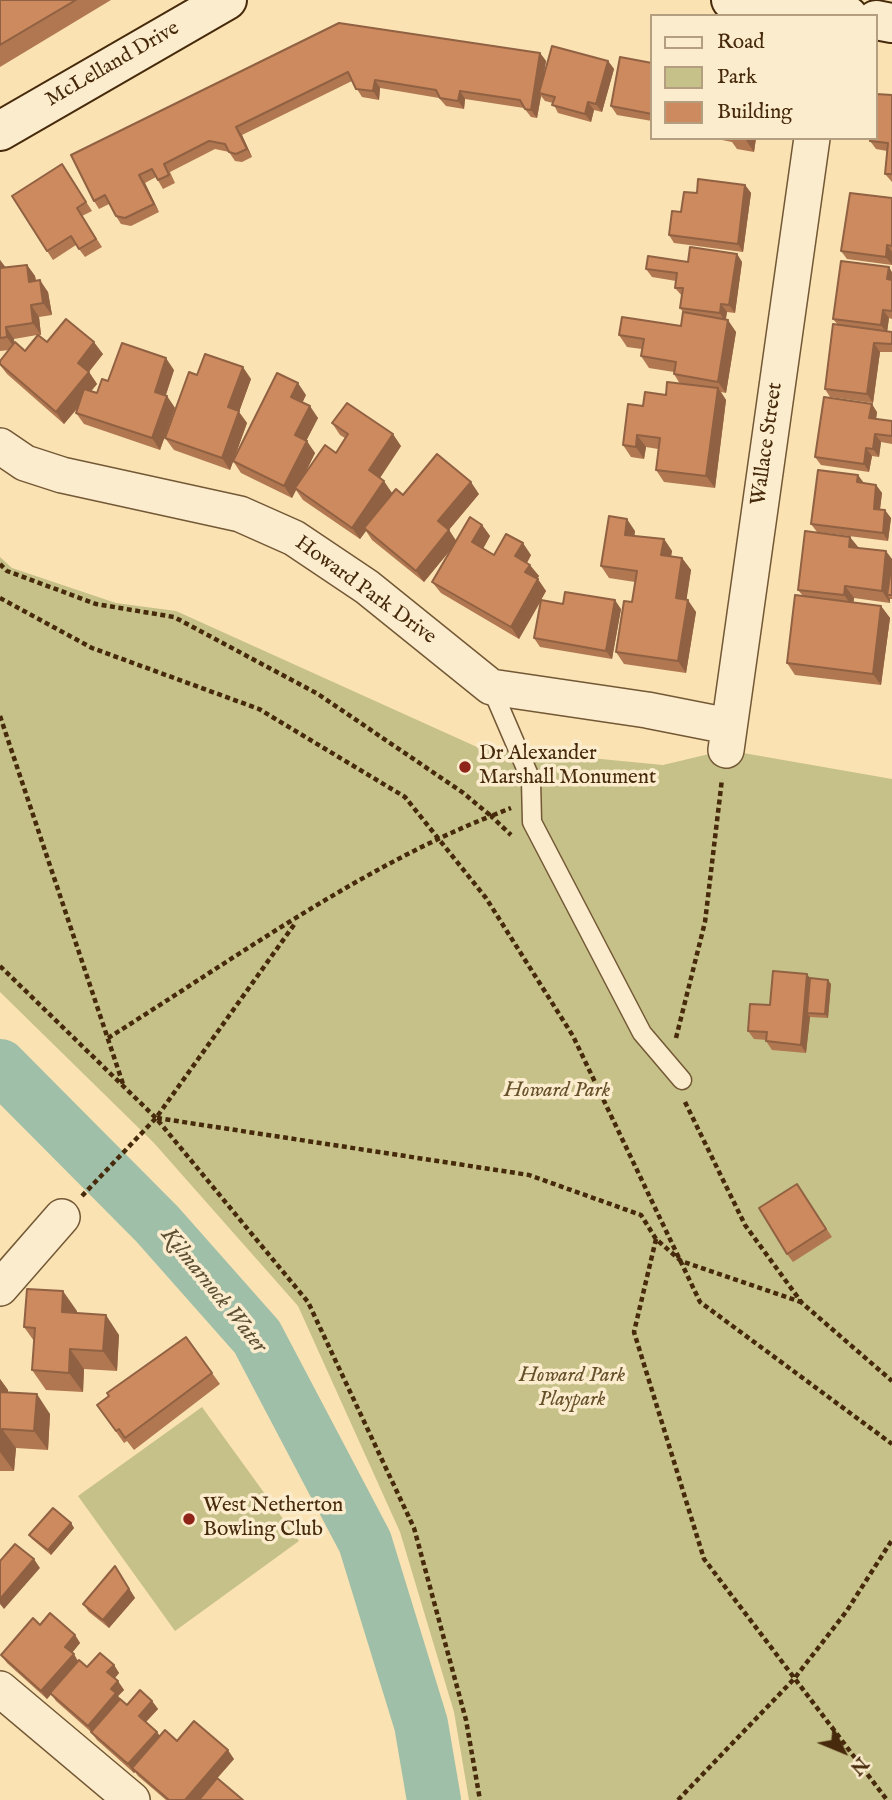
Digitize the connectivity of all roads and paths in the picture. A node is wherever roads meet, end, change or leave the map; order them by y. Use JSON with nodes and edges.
{"nodes":[{"id":1,"x":227,"y":0,"type":"edge"},
{"id":2,"x":731,"y":0,"type":"edge"},
{"id":3,"x":828,"y":14,"type":"edge"},
{"id":4,"x":0,"y":131,"type":"edge"},
{"id":5,"x":812,"y":140,"type":"edge"},
{"id":6,"x":0,"y":446,"type":"edge"},
{"id":7,"x":0,"y":564,"type":"edge"},
{"id":8,"x":0,"y":598,"type":"edge"},
{"id":9,"x":491,"y":687,"type":"junction"},
{"id":10,"x":0,"y":716,"type":"edge"},
{"id":11,"x":727,"y":738,"type":"junction"},
{"id":12,"x":531,"y":780,"type":"junction"},
{"id":13,"x":491,"y":816,"type":"junction"},
{"id":14,"x":437,"y":838,"type":"junction"},
{"id":15,"x":519,"y":842,"type":"dead end"},
{"id":16,"x":299,"y":919,"type":"junction"},
{"id":17,"x":0,"y":966,"type":"edge"},
{"id":18,"x":108,"y":1038,"type":"junction"},
{"id":19,"x":682,"y":1080,"type":"junction"},
{"id":20,"x":124,"y":1087,"type":"junction"},
{"id":21,"x":156,"y":1118,"type":"junction"},
{"id":22,"x":62,"y":1217,"type":"joint"},
{"id":23,"x":656,"y":1238,"type":"junction"},
{"id":24,"x":681,"y":1261,"type":"junction"},
{"id":25,"x":0,"y":1288,"type":"edge"},
{"id":26,"x":802,"y":1303,"type":"junction"},
{"id":27,"x":892,"y":1381,"type":"edge"},
{"id":28,"x":892,"y":1444,"type":"edge"},
{"id":29,"x":892,"y":1540,"type":"edge"},
{"id":30,"x":794,"y":1679,"type":"junction"},
{"id":31,"x":0,"y":1689,"type":"edge"},
{"id":32,"x":132,"y":1800,"type":"edge"},
{"id":33,"x":480,"y":1800,"type":"edge"},
{"id":34,"x":678,"y":1800,"type":"edge"},
{"id":35,"x":887,"y":1800,"type":"edge"}],
"edges":[{"from":1,"to":4,"type":"street","name":"McLelland Drive"},
{"from":2,"to":3,"type":"street"},
{"from":5,"to":11,"type":"street","name":"Wallace Street"},
{"from":6,"to":9,"type":"street","name":"Howard Park Drive"},
{"from":7,"to":13,"type":"path"},
{"from":8,"to":14,"type":"path"},
{"from":9,"to":11,"type":"street"},
{"from":9,"to":12,"type":"lane"},
{"from":10,"to":18,"type":"path"},
{"from":11,"to":19,"type":"path"},
{"from":12,"to":13,"type":"path"},
{"from":12,"to":19,"type":"lane"},
{"from":13,"to":14,"type":"path"},
{"from":13,"to":15,"type":"path"},
{"from":14,"to":16,"type":"path"},
{"from":14,"to":24,"type":"path"},
{"from":16,"to":18,"type":"path"},
{"from":16,"to":21,"type":"path"},
{"from":17,"to":20,"type":"path"},
{"from":18,"to":20,"type":"path"},
{"from":19,"to":26,"type":"path"},
{"from":20,"to":21,"type":"path"},
{"from":21,"to":22,"type":"path"},
{"from":21,"to":23,"type":"path"},
{"from":21,"to":33,"type":"path"},
{"from":22,"to":25,"type":"street"},
{"from":23,"to":24,"type":"path"},
{"from":23,"to":30,"type":"path"},
{"from":24,"to":26,"type":"path"},
{"from":24,"to":28,"type":"path"},
{"from":26,"to":27,"type":"path"},
{"from":29,"to":30,"type":"path"},
{"from":30,"to":34,"type":"path"},
{"from":30,"to":35,"type":"path"},
{"from":31,"to":32,"type":"street"}]}
